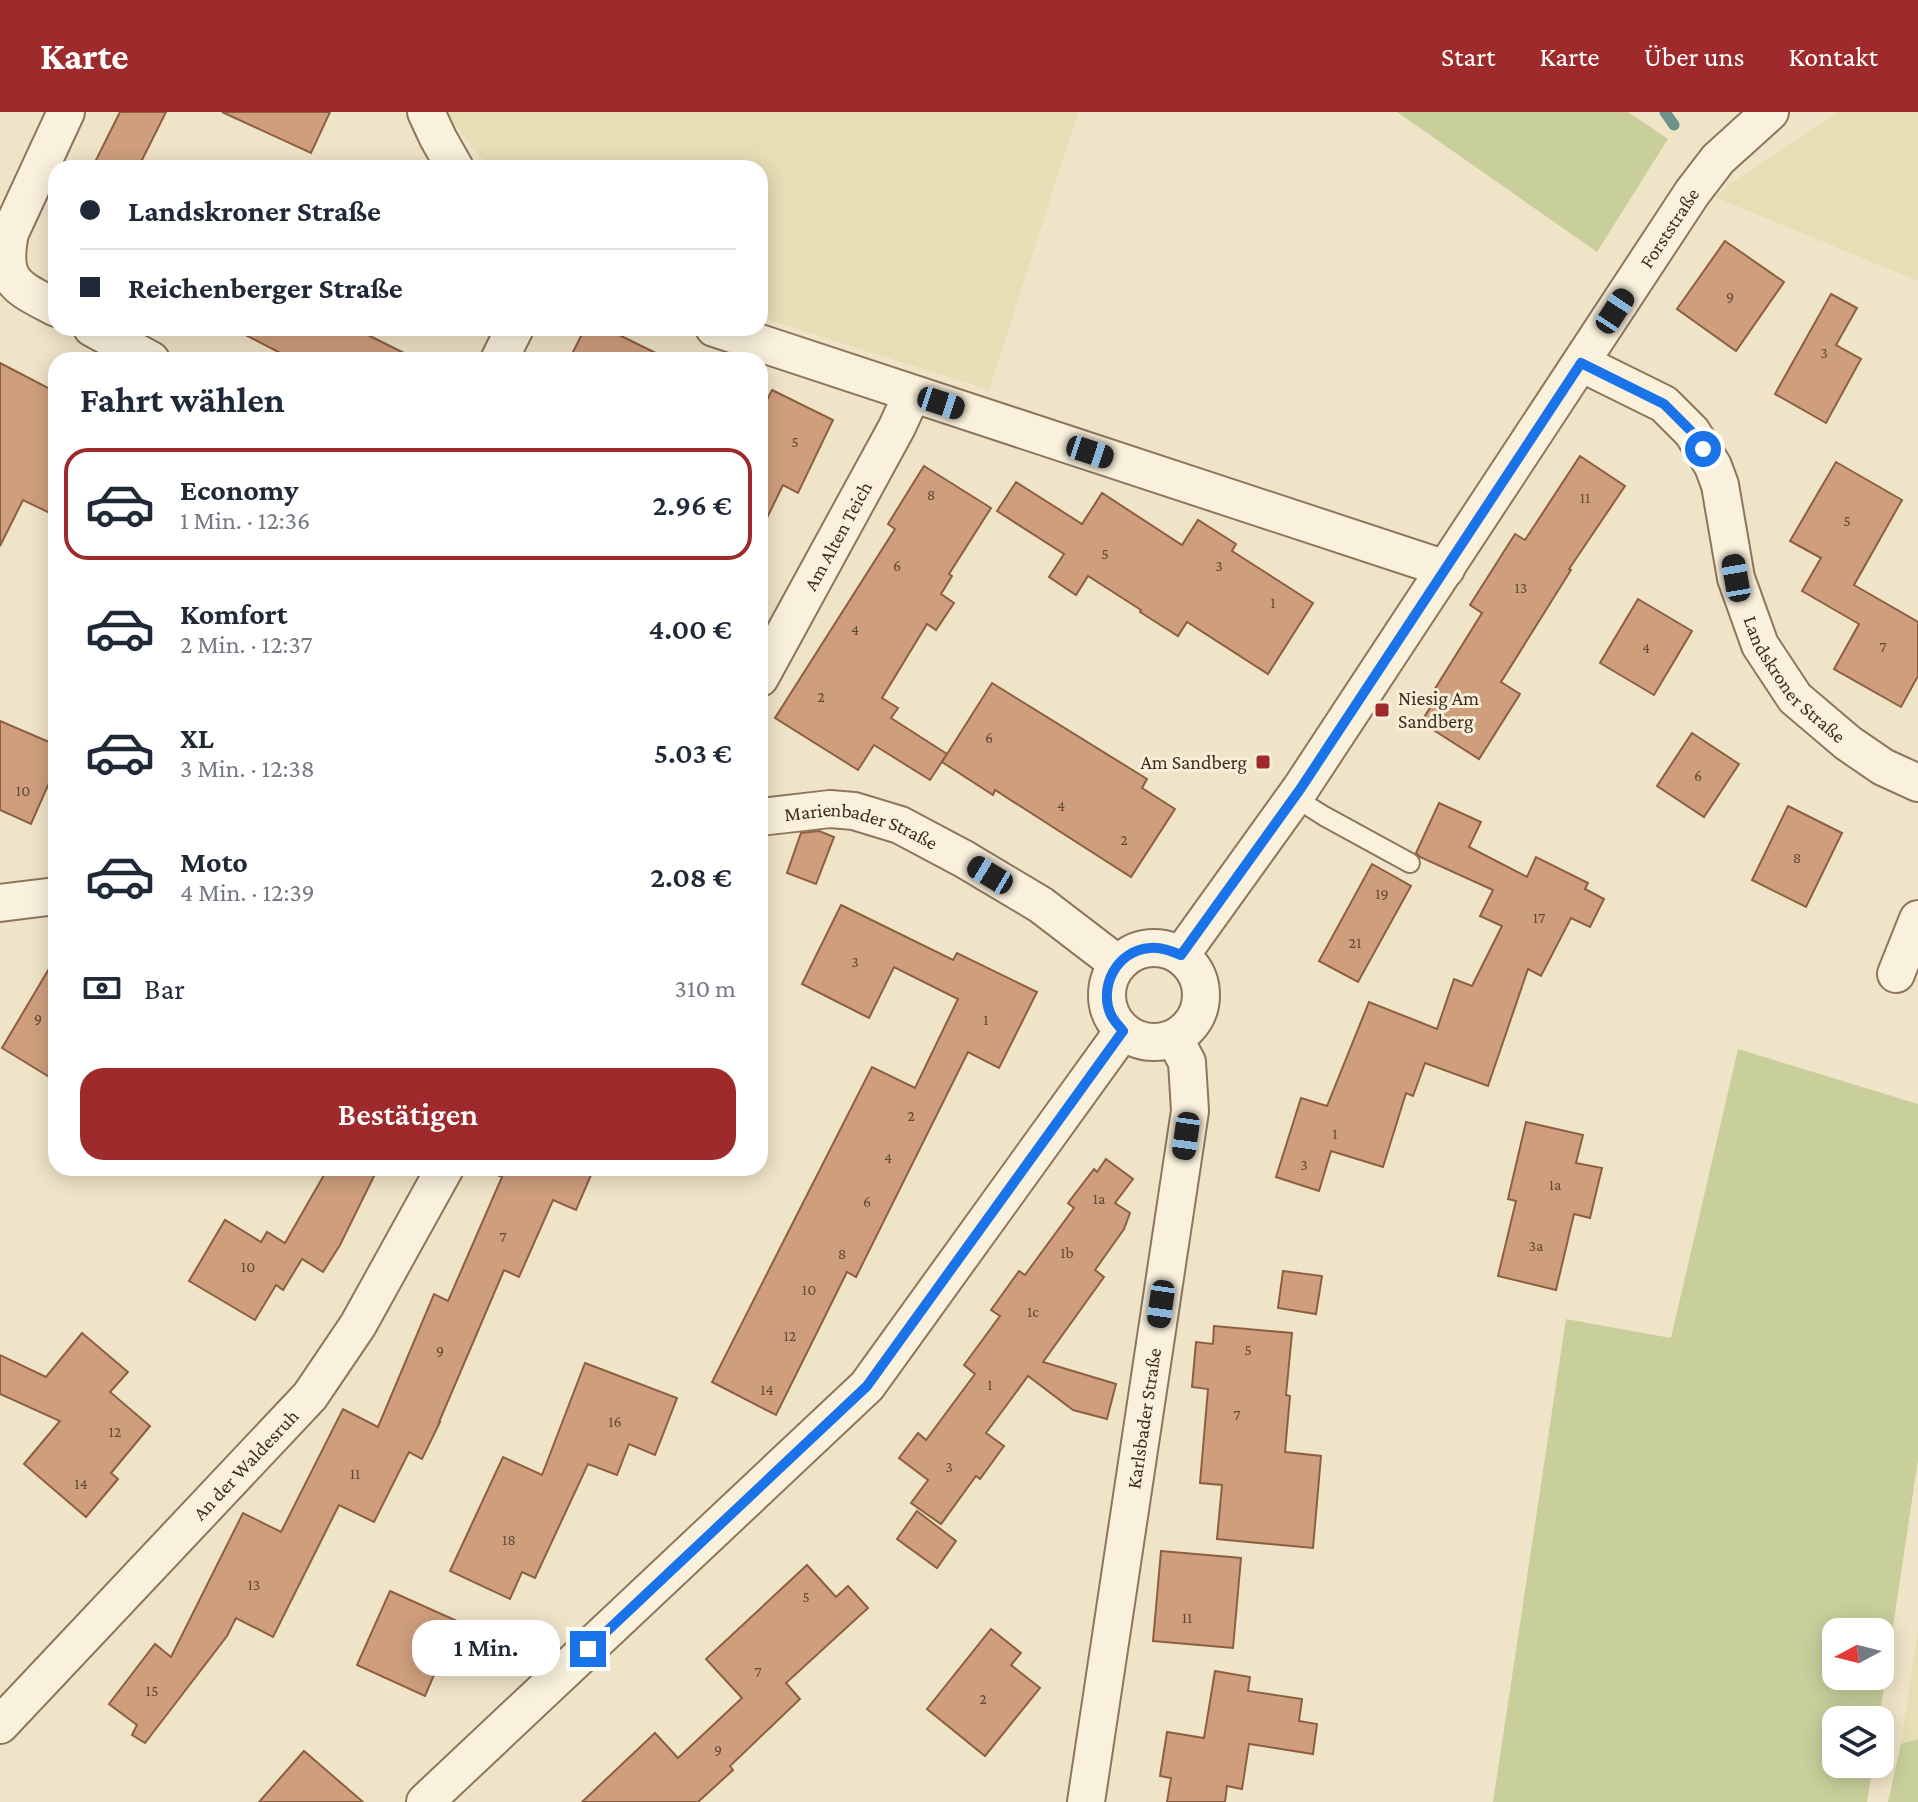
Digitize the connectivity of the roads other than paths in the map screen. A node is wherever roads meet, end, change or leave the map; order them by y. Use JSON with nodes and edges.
{"nodes":[{"id":1,"x":66,"y":112,"type":"edge"},
{"id":2,"x":426,"y":112,"type":"edge"},
{"id":3,"x":1770,"y":112,"type":"edge"},
{"id":4,"x":450,"y":160,"type":"edge"},
{"id":5,"x":48,"y":303,"type":"edge"},
{"id":6,"x":107,"y":336,"type":"edge"},
{"id":7,"x":738,"y":336,"type":"edge"},
{"id":8,"x":136,"y":352,"type":"edge"},
{"id":9,"x":1581,"y":363,"type":"junction"},
{"id":10,"x":912,"y":394,"type":"junction"},
{"id":11,"x":1446,"y":569,"type":"junction"},
{"id":12,"x":768,"y":663,"type":"edge"},
{"id":13,"x":1918,"y":783,"type":"edge"},
{"id":14,"x":1294,"y":797,"type":"junction"},
{"id":15,"x":768,"y":816,"type":"edge"},
{"id":16,"x":1410,"y":863,"type":"dead end"},
{"id":17,"x":48,"y":897,"type":"edge"},
{"id":18,"x":0,"y":903,"type":"edge"},
{"id":19,"x":1918,"y":919,"type":"edge"},
{"id":20,"x":1181,"y":955,"type":"junction"},
{"id":21,"x":1118,"y":964,"type":"junction"},
{"id":22,"x":1896,"y":974,"type":"dead end"},
{"id":23,"x":1123,"y":1031,"type":"junction"},
{"id":24,"x":1174,"y":1038,"type":"junction"},
{"id":25,"x":441,"y":1176,"type":"edge"},
{"id":26,"x":0,"y":1725,"type":"edge"},
{"id":27,"x":425,"y":1802,"type":"edge"},
{"id":28,"x":1086,"y":1802,"type":"edge"}],
"edges":[{"from":1,"to":5,"type":"street"},
{"from":2,"to":4,"type":"street"},
{"from":3,"to":9,"type":"street","name":"Forststraße"},
{"from":6,"to":8,"type":"street"},
{"from":7,"to":10,"type":"street"},
{"from":9,"to":11,"type":"street","name":"Forststraße"},
{"from":9,"to":13,"type":"street","name":"Landskroner Straße"},
{"from":10,"to":11,"type":"street"},
{"from":10,"to":12,"type":"street","name":"Am Alten Teich"},
{"from":11,"to":14,"type":"street","name":"Forststraße"},
{"from":14,"to":16,"type":"lane"},
{"from":14,"to":20,"type":"street","name":"Forststraße"},
{"from":15,"to":21,"type":"street","name":"Marienbader Straße"},
{"from":17,"to":18,"type":"street"},
{"from":19,"to":22,"type":"street"},
{"from":20,"to":21,"type":"street"},
{"from":20,"to":24,"type":"street"},
{"from":21,"to":23,"type":"street"},
{"from":23,"to":24,"type":"street"},
{"from":23,"to":27,"type":"street"},
{"from":24,"to":28,"type":"street","name":"Karlsbader Straße"},
{"from":25,"to":26,"type":"street","name":"An der Waldesruh"}]}
